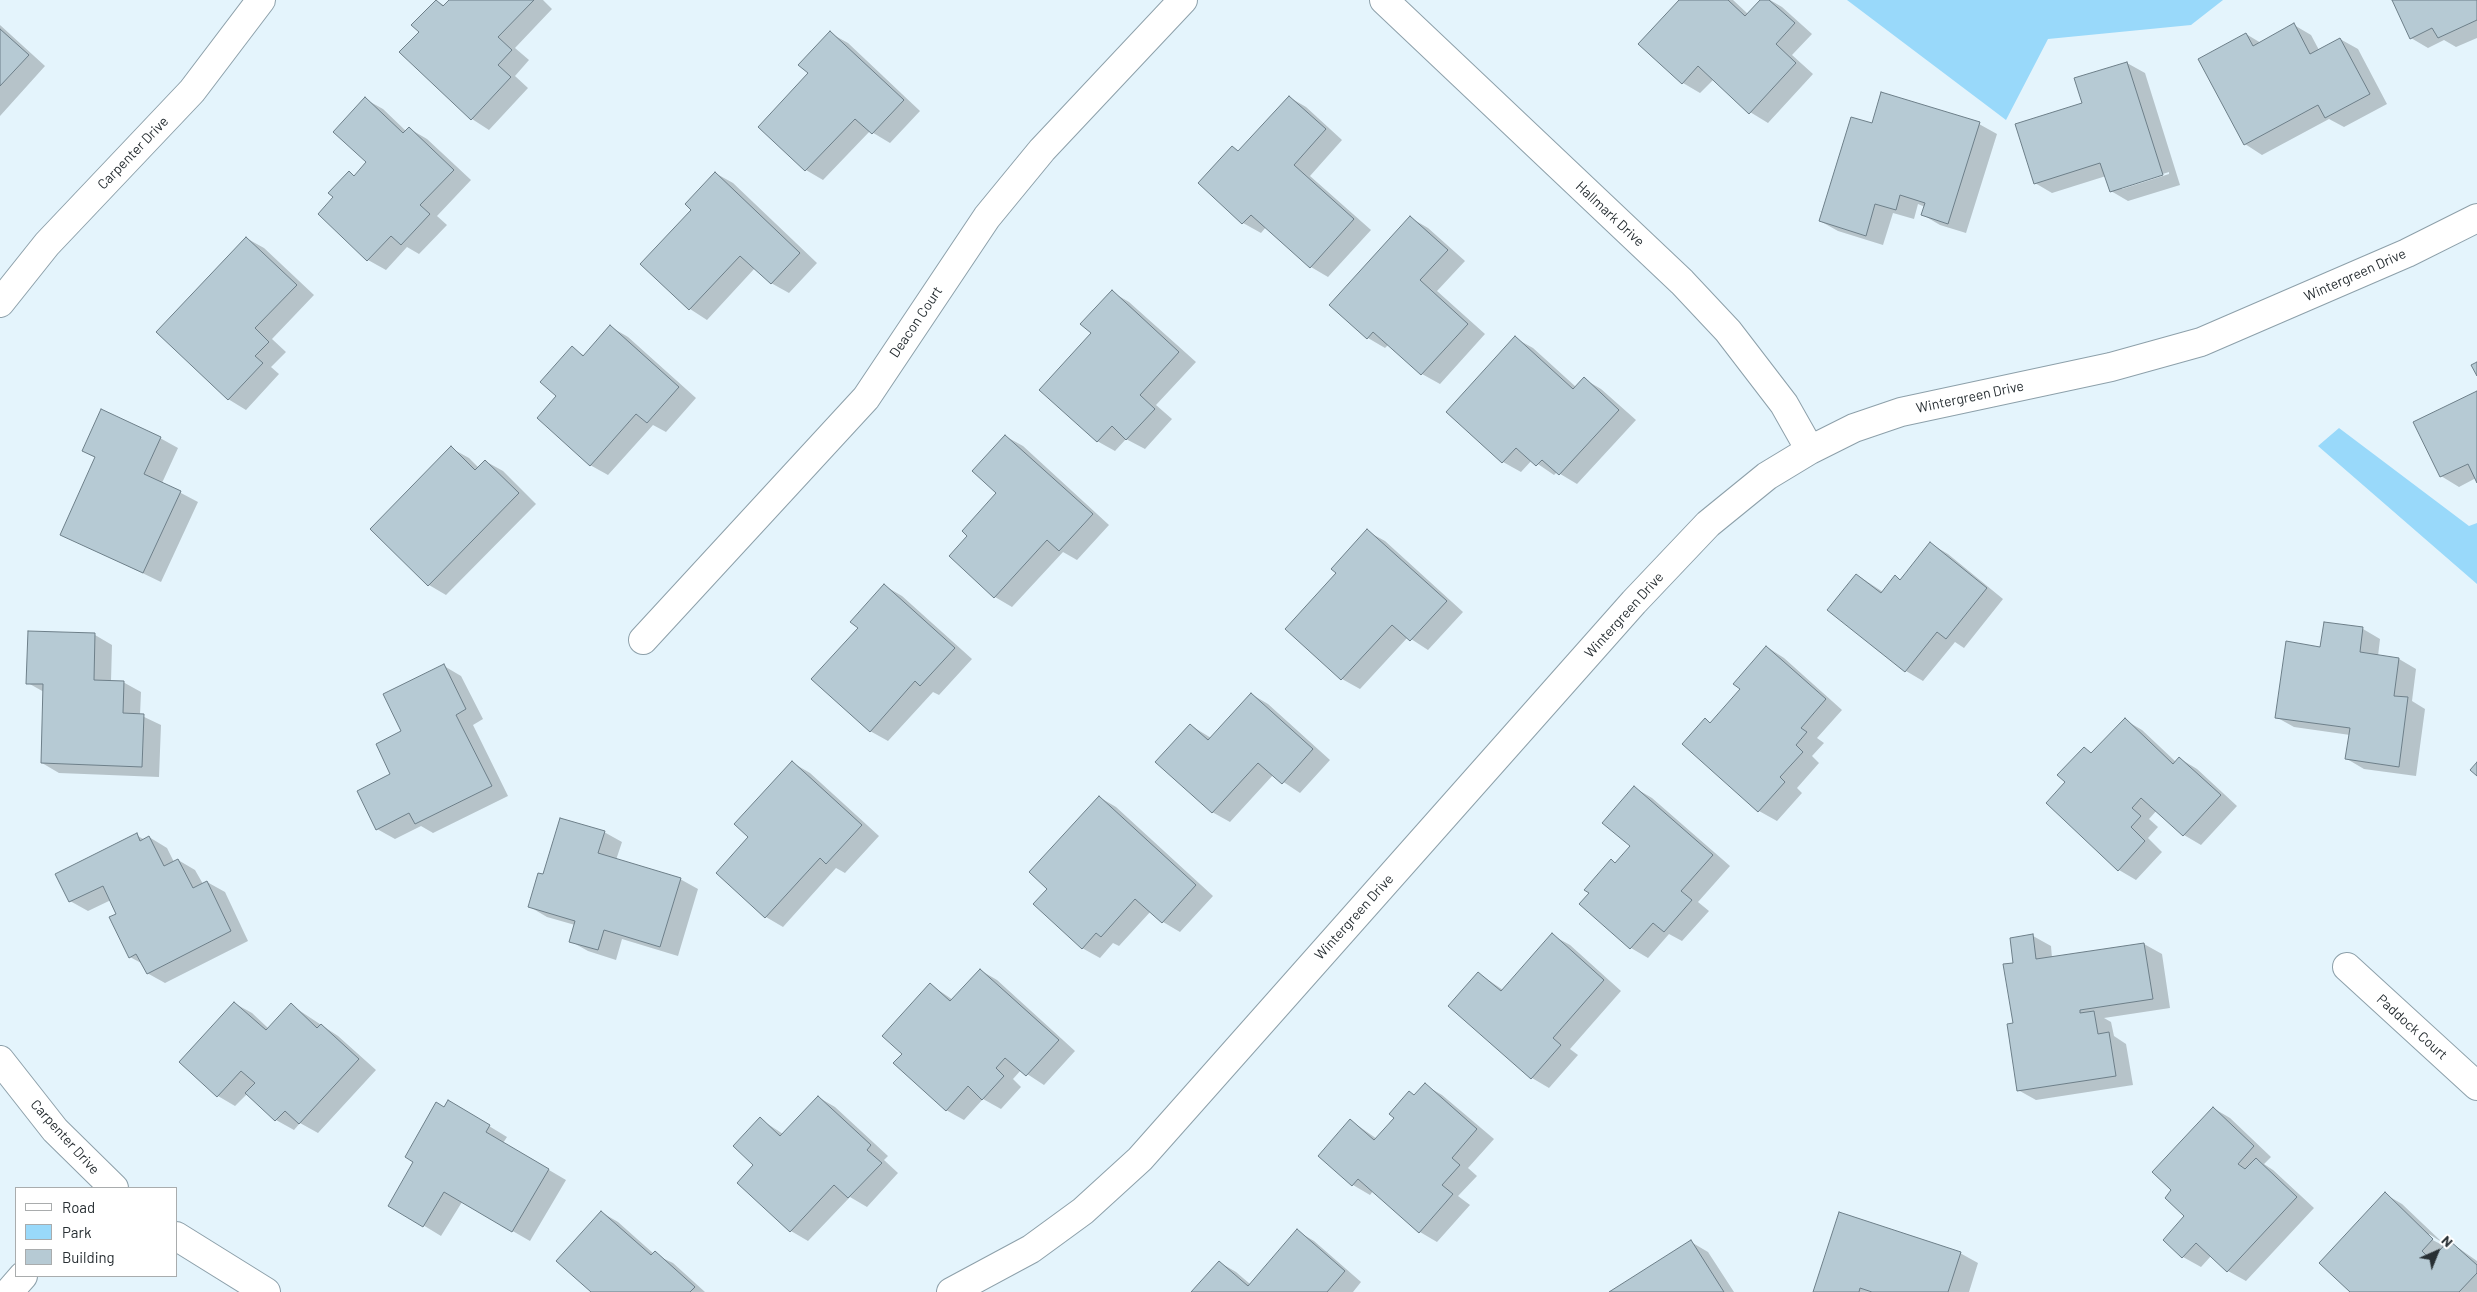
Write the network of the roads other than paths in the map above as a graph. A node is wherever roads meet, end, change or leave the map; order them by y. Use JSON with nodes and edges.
{"nodes":[{"id":1,"x":261,"y":0,"type":"edge"},
{"id":2,"x":1183,"y":0,"type":"edge"},
{"id":3,"x":1384,"y":0,"type":"edge"},
{"id":4,"x":2477,"y":218,"type":"edge"},
{"id":5,"x":0,"y":303,"type":"edge"},
{"id":6,"x":1810,"y":450,"type":"junction"},
{"id":7,"x":643,"y":640,"type":"dead end"},
{"id":8,"x":2346,"y":967,"type":"dead end"},
{"id":9,"x":0,"y":1060,"type":"edge"},
{"id":10,"x":2477,"y":1086,"type":"edge"},
{"id":11,"x":108,"y":1186,"type":"edge"},
{"id":12,"x":178,"y":1237,"type":"edge"},
{"id":13,"x":23,"y":1277,"type":"edge"},
{"id":14,"x":9,"y":1292,"type":"edge"},
{"id":15,"x":266,"y":1292,"type":"edge"},
{"id":16,"x":951,"y":1292,"type":"edge"}],
"edges":[{"from":1,"to":5,"type":"street","name":"Carpenter Drive"},
{"from":2,"to":7,"type":"street","name":"Deacon Court"},
{"from":3,"to":6,"type":"street","name":"Hallmark Drive"},
{"from":4,"to":6,"type":"street","name":"Wintergreen Drive"},
{"from":6,"to":16,"type":"street","name":"Wintergreen Drive"},
{"from":8,"to":10,"type":"street","name":"Paddock Court"},
{"from":9,"to":11,"type":"street","name":"Carpenter Drive"},
{"from":12,"to":15,"type":"street"},
{"from":13,"to":14,"type":"street"}]}
